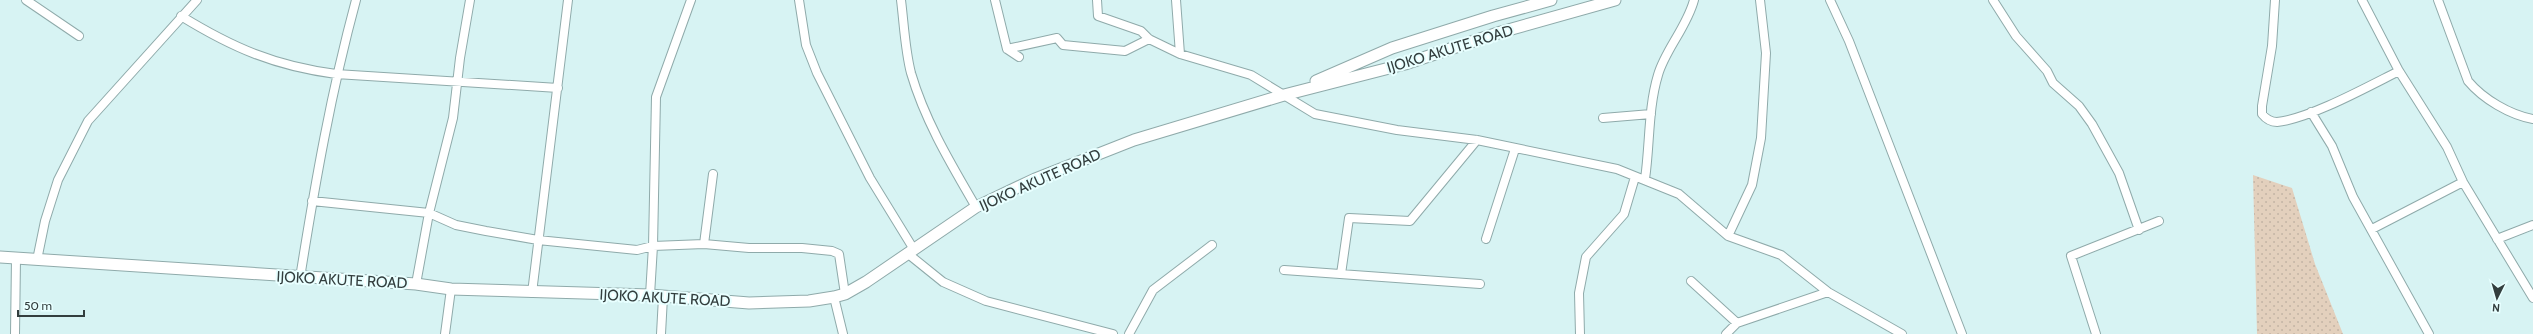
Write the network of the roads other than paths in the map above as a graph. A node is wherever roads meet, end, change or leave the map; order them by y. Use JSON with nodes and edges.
{"nodes":[{"id":1,"x":26,"y":0,"type":"edge"},
{"id":2,"x":197,"y":0,"type":"edge"},
{"id":3,"x":356,"y":0,"type":"edge"},
{"id":4,"x":470,"y":0,"type":"edge"},
{"id":5,"x":568,"y":0,"type":"edge"},
{"id":6,"x":691,"y":0,"type":"edge"},
{"id":7,"x":799,"y":0,"type":"edge"},
{"id":8,"x":901,"y":0,"type":"edge"},
{"id":9,"x":995,"y":0,"type":"edge"},
{"id":10,"x":1096,"y":0,"type":"edge"},
{"id":11,"x":1176,"y":0,"type":"edge"},
{"id":12,"x":1551,"y":0,"type":"edge"},
{"id":13,"x":1615,"y":0,"type":"edge"},
{"id":14,"x":1694,"y":0,"type":"edge"},
{"id":15,"x":1760,"y":0,"type":"edge"},
{"id":16,"x":1830,"y":0,"type":"edge"},
{"id":17,"x":1993,"y":0,"type":"edge"},
{"id":18,"x":2275,"y":0,"type":"edge"},
{"id":19,"x":2362,"y":0,"type":"edge"},
{"id":20,"x":2438,"y":0,"type":"edge"},
{"id":21,"x":181,"y":16,"type":"junction"},
{"id":22,"x":79,"y":36,"type":"dead end"},
{"id":23,"x":1149,"y":39,"type":"junction"},
{"id":24,"x":1007,"y":48,"type":"junction"},
{"id":25,"x":1180,"y":54,"type":"junction"},
{"id":26,"x":1019,"y":57,"type":"dead end"},
{"id":27,"x":2399,"y":71,"type":"junction"},
{"id":28,"x":336,"y":74,"type":"junction"},
{"id":29,"x":458,"y":81,"type":"junction"},
{"id":30,"x":558,"y":88,"type":"junction"},
{"id":31,"x":1284,"y":95,"type":"junction"},
{"id":32,"x":2311,"y":112,"type":"junction"},
{"id":33,"x":1651,"y":114,"type":"junction"},
{"id":34,"x":1603,"y":118,"type":"dead end"},
{"id":35,"x":2533,"y":119,"type":"edge"},
{"id":36,"x":1477,"y":140,"type":"junction"},
{"id":37,"x":1515,"y":149,"type":"junction"},
{"id":38,"x":713,"y":174,"type":"dead end"},
{"id":39,"x":1635,"y":177,"type":"junction"},
{"id":40,"x":1645,"y":179,"type":"junction"},
{"id":41,"x":2463,"y":182,"type":"junction"},
{"id":42,"x":312,"y":201,"type":"junction"},
{"id":43,"x":976,"y":207,"type":"junction"},
{"id":44,"x":428,"y":214,"type":"junction"},
{"id":45,"x":2159,"y":221,"type":"dead end"},
{"id":46,"x":2533,"y":225,"type":"edge"},
{"id":47,"x":2372,"y":229,"type":"junction"},
{"id":48,"x":2139,"y":230,"type":"junction"},
{"id":49,"x":1728,"y":236,"type":"junction"},
{"id":50,"x":1486,"y":239,"type":"dead end"},
{"id":51,"x":2497,"y":239,"type":"junction"},
{"id":52,"x":538,"y":240,"type":"junction"},
{"id":53,"x":704,"y":244,"type":"junction"},
{"id":54,"x":1212,"y":245,"type":"dead end"},
{"id":55,"x":653,"y":246,"type":"junction"},
{"id":56,"x":910,"y":250,"type":"junction"},
{"id":57,"x":0,"y":257,"type":"edge"},
{"id":58,"x":16,"y":258,"type":"junction"},
{"id":59,"x":37,"y":260,"type":"junction"},
{"id":60,"x":1284,"y":270,"type":"dead end"},
{"id":61,"x":1341,"y":274,"type":"junction"},
{"id":62,"x":300,"y":278,"type":"junction"},
{"id":63,"x":1691,"y":281,"type":"dead end"},
{"id":64,"x":416,"y":284,"type":"junction"},
{"id":65,"x":1480,"y":284,"type":"dead end"},
{"id":66,"x":451,"y":289,"type":"junction"},
{"id":67,"x":1828,"y":292,"type":"junction"},
{"id":68,"x":532,"y":293,"type":"junction"},
{"id":69,"x":845,"y":294,"type":"junction"},
{"id":70,"x":650,"y":295,"type":"junction"},
{"id":71,"x":663,"y":297,"type":"junction"},
{"id":72,"x":834,"y":297,"type":"junction"},
{"id":73,"x":2533,"y":298,"type":"edge"},
{"id":74,"x":1737,"y":323,"type":"junction"},
{"id":75,"x":15,"y":334,"type":"edge"},
{"id":76,"x":445,"y":334,"type":"edge"},
{"id":77,"x":661,"y":334,"type":"edge"},
{"id":78,"x":843,"y":334,"type":"edge"},
{"id":79,"x":1113,"y":334,"type":"edge"},
{"id":80,"x":1129,"y":334,"type":"edge"},
{"id":81,"x":1580,"y":334,"type":"edge"},
{"id":82,"x":1726,"y":334,"type":"edge"},
{"id":83,"x":1902,"y":334,"type":"edge"},
{"id":84,"x":1962,"y":334,"type":"edge"},
{"id":85,"x":2096,"y":334,"type":"edge"},
{"id":86,"x":2429,"y":334,"type":"edge"}],
"edges":[{"from":1,"to":22,"type":"street"},
{"from":2,"to":21,"type":"street"},
{"from":3,"to":28,"type":"street"},
{"from":4,"to":29,"type":"street"},
{"from":5,"to":30,"type":"street"},
{"from":6,"to":55,"type":"street"},
{"from":7,"to":56,"type":"street"},
{"from":8,"to":43,"type":"street"},
{"from":9,"to":24,"type":"street"},
{"from":10,"to":23,"type":"street"},
{"from":11,"to":25,"type":"street"},
{"from":12,"to":31,"type":"main road","name":"IJOKO AKUTE ROAD"},
{"from":13,"to":31,"type":"main road","name":"IJOKO AKUTE ROAD"},
{"from":14,"to":33,"type":"street"},
{"from":15,"to":49,"type":"street"},
{"from":16,"to":84,"type":"street"},
{"from":17,"to":48,"type":"street"},
{"from":18,"to":32,"type":"street"},
{"from":19,"to":27,"type":"street"},
{"from":20,"to":35,"type":"street"},
{"from":21,"to":28,"type":"street"},
{"from":21,"to":59,"type":"street"},
{"from":23,"to":24,"type":"street"},
{"from":23,"to":25,"type":"street"},
{"from":24,"to":26,"type":"street"},
{"from":25,"to":31,"type":"street"},
{"from":27,"to":32,"type":"street"},
{"from":27,"to":41,"type":"street"},
{"from":28,"to":29,"type":"street"},
{"from":28,"to":42,"type":"street"},
{"from":29,"to":30,"type":"street"},
{"from":29,"to":44,"type":"street"},
{"from":30,"to":52,"type":"street"},
{"from":31,"to":36,"type":"street"},
{"from":31,"to":43,"type":"main road","name":"IJOKO AKUTE ROAD"},
{"from":32,"to":47,"type":"street"},
{"from":33,"to":34,"type":"street"},
{"from":33,"to":40,"type":"street"},
{"from":36,"to":37,"type":"street"},
{"from":36,"to":61,"type":"street"},
{"from":37,"to":39,"type":"street"},
{"from":37,"to":50,"type":"street"},
{"from":38,"to":53,"type":"street"},
{"from":39,"to":40,"type":"street"},
{"from":39,"to":81,"type":"street"},
{"from":40,"to":49,"type":"street"},
{"from":41,"to":47,"type":"street"},
{"from":41,"to":51,"type":"street"},
{"from":42,"to":44,"type":"street"},
{"from":42,"to":62,"type":"street"},
{"from":43,"to":56,"type":"main road","name":"IJOKO AKUTE ROAD"},
{"from":44,"to":52,"type":"street"},
{"from":44,"to":64,"type":"street"},
{"from":45,"to":48,"type":"street"},
{"from":46,"to":51,"type":"street"},
{"from":47,"to":86,"type":"street"},
{"from":48,"to":85,"type":"street"},
{"from":49,"to":67,"type":"street"},
{"from":51,"to":73,"type":"street"},
{"from":52,"to":55,"type":"street"},
{"from":52,"to":68,"type":"street"},
{"from":53,"to":55,"type":"street"},
{"from":53,"to":69,"type":"street"},
{"from":54,"to":80,"type":"street"},
{"from":55,"to":70,"type":"street"},
{"from":56,"to":69,"type":"main road","name":"IJOKO AKUTE ROAD"},
{"from":56,"to":79,"type":"street"},
{"from":57,"to":58,"type":"main road","name":"IJOKO AKUTE ROAD"},
{"from":58,"to":59,"type":"main road","name":"IJOKO AKUTE ROAD"},
{"from":58,"to":75,"type":"street"},
{"from":59,"to":62,"type":"main road","name":"IJOKO AKUTE ROAD"},
{"from":60,"to":61,"type":"street"},
{"from":61,"to":65,"type":"street"},
{"from":62,"to":64,"type":"main road","name":"IJOKO AKUTE ROAD"},
{"from":63,"to":74,"type":"street"},
{"from":64,"to":66,"type":"main road","name":"IJOKO AKUTE ROAD"},
{"from":66,"to":68,"type":"main road","name":"IJOKO AKUTE ROAD"},
{"from":66,"to":76,"type":"street"},
{"from":67,"to":74,"type":"street"},
{"from":67,"to":83,"type":"street"},
{"from":68,"to":70,"type":"main road","name":"IJOKO AKUTE ROAD"},
{"from":69,"to":72,"type":"main road","name":"IJOKO AKUTE ROAD"},
{"from":70,"to":71,"type":"main road","name":"IJOKO AKUTE ROAD"},
{"from":71,"to":72,"type":"main road","name":"IJOKO AKUTE ROAD"},
{"from":71,"to":77,"type":"street"},
{"from":72,"to":78,"type":"street"},
{"from":74,"to":82,"type":"street"}]}
